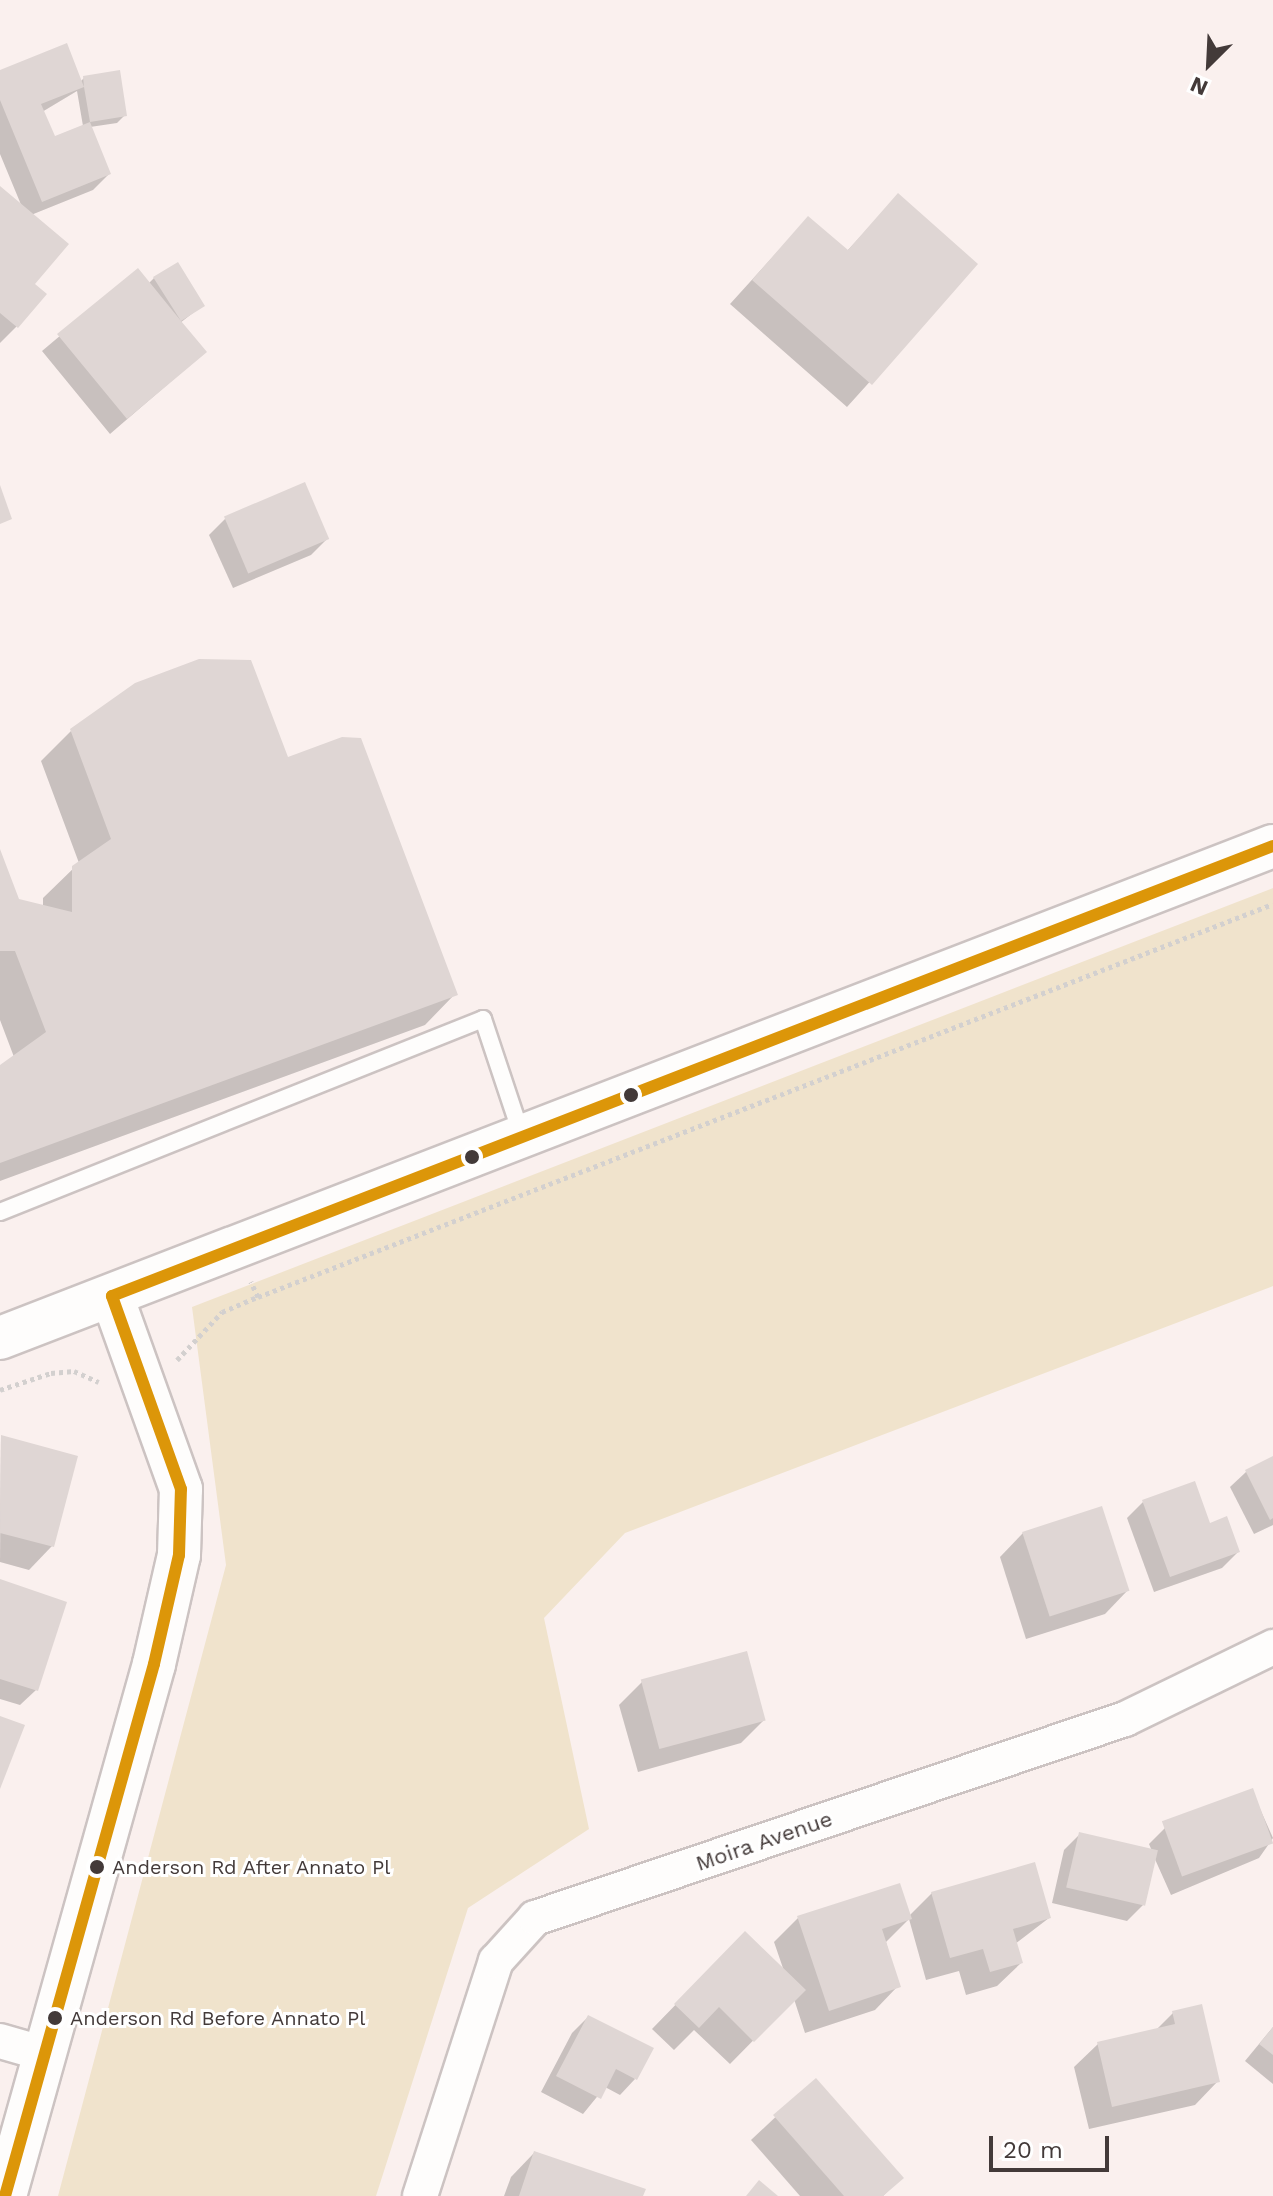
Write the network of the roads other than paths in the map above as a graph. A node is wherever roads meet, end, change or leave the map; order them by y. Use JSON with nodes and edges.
{"nodes":[{"id":1,"x":1273,"y":846,"type":"edge"},
{"id":2,"x":523,"y":1137,"type":"junction"},
{"id":3,"x":0,"y":1212,"type":"edge"},
{"id":4,"x":112,"y":1296,"type":"junction"},
{"id":5,"x":0,"y":1338,"type":"edge"},
{"id":6,"x":1273,"y":1647,"type":"edge"},
{"id":7,"x":0,"y":2041,"type":"edge"},
{"id":8,"x":45,"y":2054,"type":"junction"},
{"id":9,"x":5,"y":2196,"type":"edge"},
{"id":10,"x":420,"y":2196,"type":"edge"}],
"edges":[{"from":1,"to":2,"type":"street"},
{"from":2,"to":3,"type":"lane"},
{"from":2,"to":4,"type":"street"},
{"from":4,"to":5,"type":"street"},
{"from":4,"to":8,"type":"street"},
{"from":6,"to":10,"type":"street","name":"Moira Avenue"},
{"from":7,"to":8,"type":"street"},
{"from":8,"to":9,"type":"street"}]}
